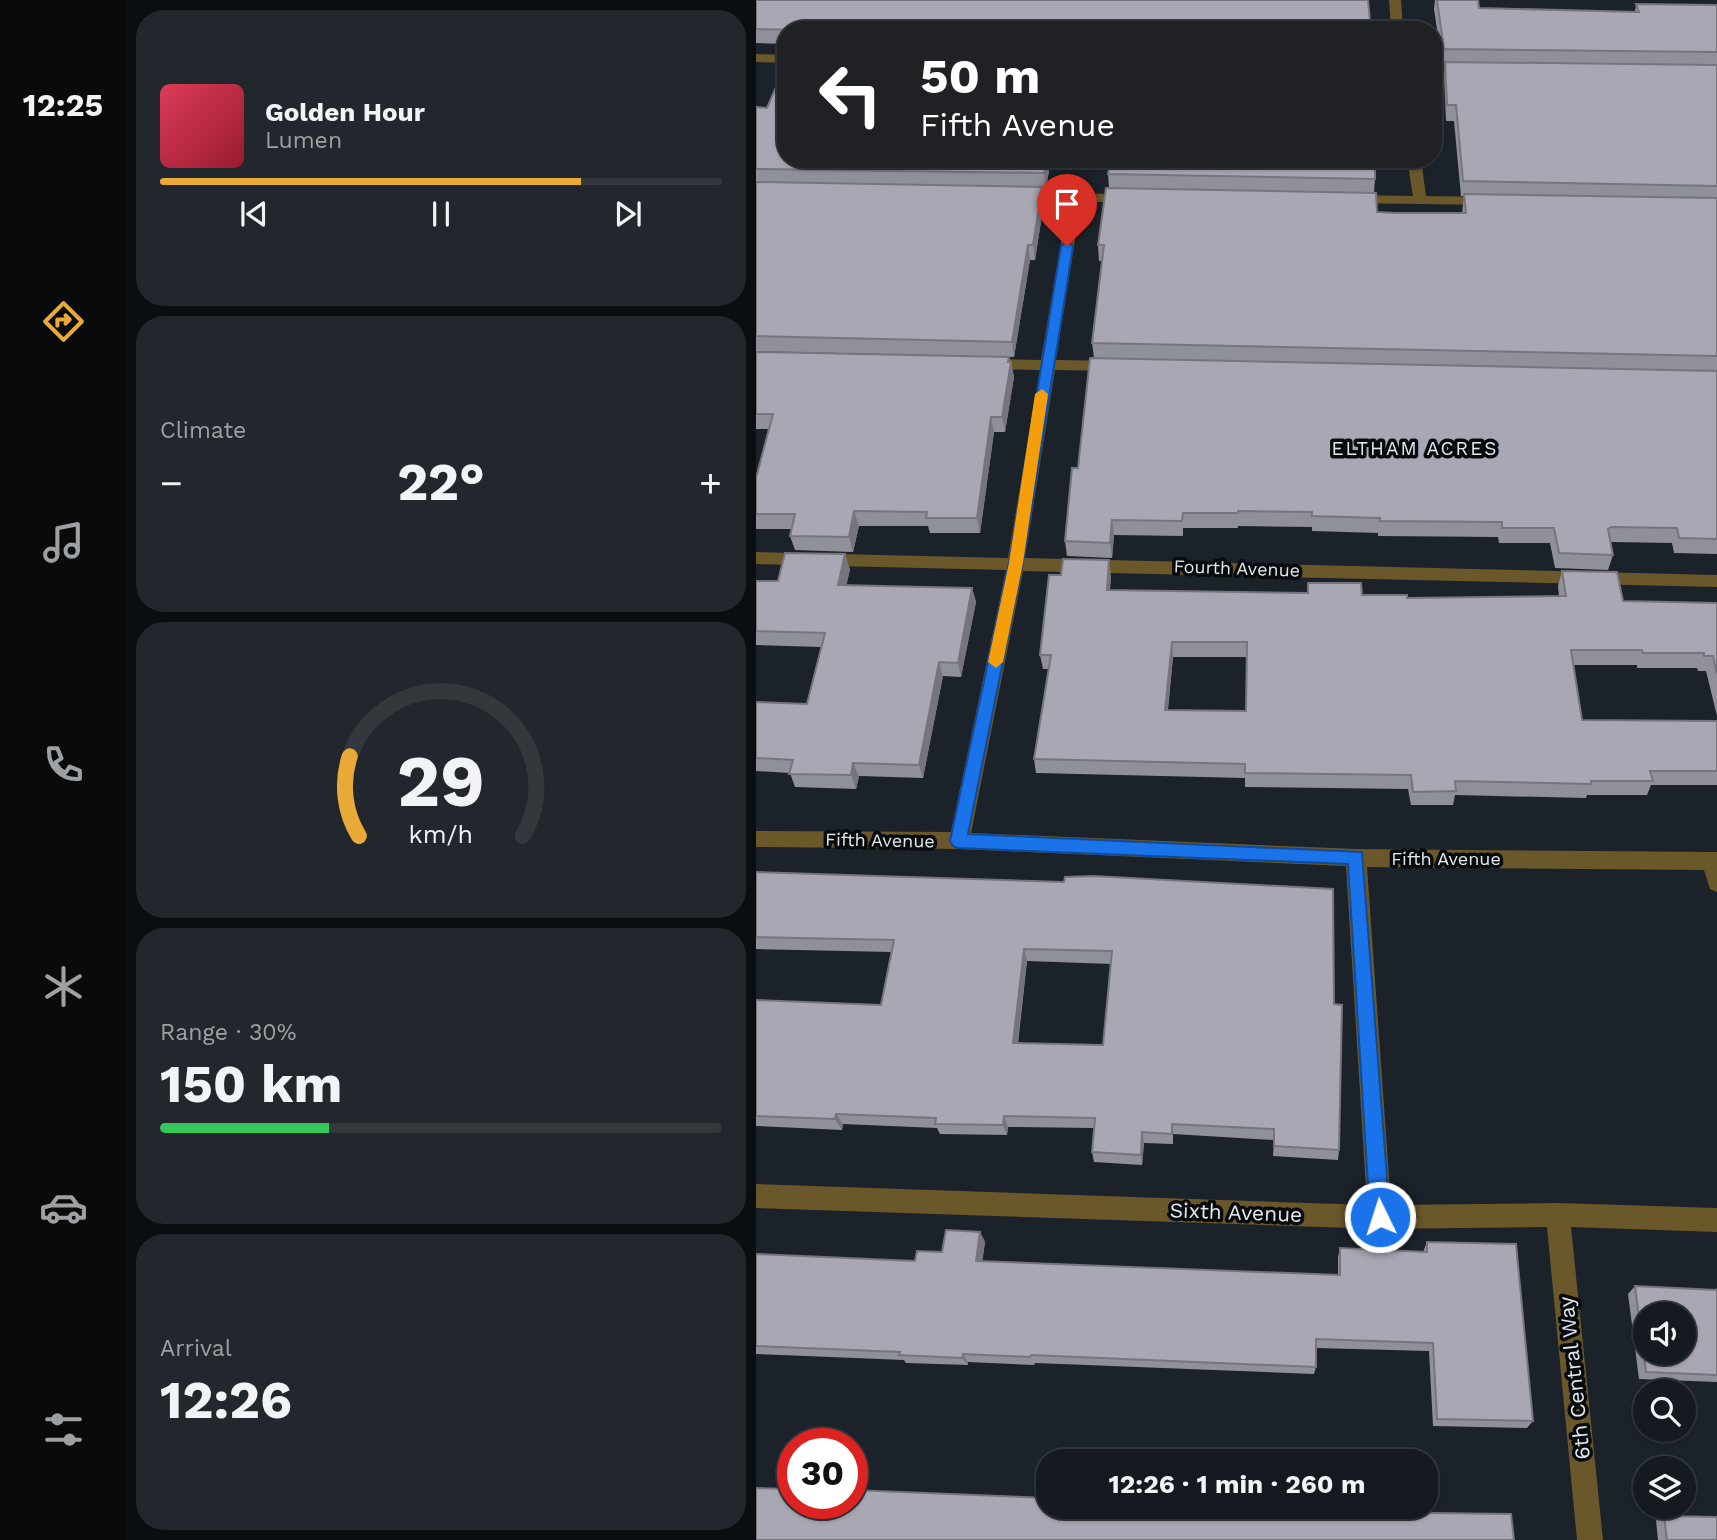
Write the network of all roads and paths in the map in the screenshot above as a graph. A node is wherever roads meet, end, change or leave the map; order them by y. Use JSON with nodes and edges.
{"nodes":[{"id":1,"x":1395,"y":0,"type":"edge"},
{"id":2,"x":1396,"y":21,"type":"edge"},
{"id":3,"x":756,"y":58,"type":"edge"},
{"id":4,"x":777,"y":59,"type":"edge"},
{"id":5,"x":1442,"y":71,"type":"edge"},
{"id":6,"x":1487,"y":72,"type":"edge"},
{"id":7,"x":1415,"y":168,"type":"edge"},
{"id":8,"x":1006,"y":197,"type":"edge"},
{"id":9,"x":1075,"y":198,"type":"junction"},
{"id":10,"x":1144,"y":198,"type":"edge"},
{"id":11,"x":1338,"y":199,"type":"edge"},
{"id":12,"x":1420,"y":200,"type":"junction"},
{"id":13,"x":1501,"y":202,"type":"edge"},
{"id":14,"x":977,"y":363,"type":"edge"},
{"id":15,"x":1046,"y":365,"type":"junction"},
{"id":16,"x":1130,"y":367,"type":"edge"},
{"id":17,"x":756,"y":558,"type":"edge"},
{"id":18,"x":1016,"y":563,"type":"junction"},
{"id":19,"x":1717,"y":581,"type":"edge"},
{"id":20,"x":756,"y":839,"type":"edge"},
{"id":21,"x":958,"y":841,"type":"junction"},
{"id":22,"x":1356,"y":858,"type":"junction"},
{"id":23,"x":1715,"y":861,"type":"edge"},
{"id":24,"x":1717,"y":883,"type":"edge"},
{"id":25,"x":756,"y":1196,"type":"edge"},
{"id":26,"x":1558,"y":1215,"type":"junction"},
{"id":27,"x":1380,"y":1217,"type":"junction"},
{"id":28,"x":1717,"y":1220,"type":"edge"},
{"id":29,"x":1590,"y":1540,"type":"edge"}],
"edges":[{"from":1,"to":2,"type":"street"},
{"from":3,"to":4,"type":"street"},
{"from":5,"to":6,"type":"street"},
{"from":7,"to":12,"type":"street"},
{"from":8,"to":9,"type":"street"},
{"from":9,"to":10,"type":"street"},
{"from":9,"to":15,"type":"street"},
{"from":11,"to":12,"type":"street"},
{"from":12,"to":13,"type":"street"},
{"from":14,"to":15,"type":"street"},
{"from":15,"to":16,"type":"street"},
{"from":15,"to":18,"type":"street"},
{"from":17,"to":18,"type":"street","name":"Fourth Avenue"},
{"from":18,"to":19,"type":"street","name":"Fourth Avenue"},
{"from":18,"to":21,"type":"street"},
{"from":20,"to":21,"type":"street","name":"Fifth Avenue"},
{"from":21,"to":22,"type":"street","name":"Fifth Avenue"},
{"from":22,"to":23,"type":"street","name":"Fifth Avenue"},
{"from":22,"to":27,"type":"street"},
{"from":23,"to":24,"type":"street"},
{"from":25,"to":27,"type":"street","name":"Sixth Avenue"},
{"from":26,"to":27,"type":"street","name":"Sixth Avenue"},
{"from":26,"to":28,"type":"street","name":"Sixth Avenue"},
{"from":26,"to":29,"type":"street","name":"6th Central Way"}]}
